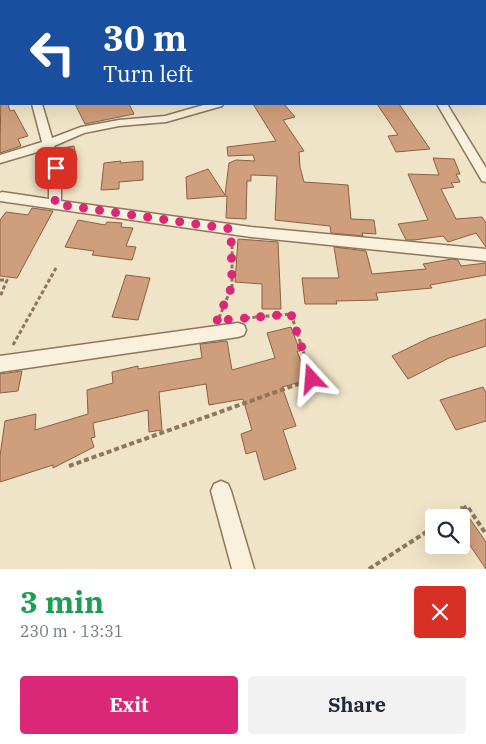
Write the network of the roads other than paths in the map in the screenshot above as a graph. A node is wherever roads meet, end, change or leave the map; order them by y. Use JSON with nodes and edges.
{"nodes":[{"id":1,"x":37,"y":105,"type":"edge"},
{"id":2,"x":215,"y":105,"type":"edge"},
{"id":3,"x":443,"y":105,"type":"edge"},
{"id":4,"x":49,"y":144,"type":"junction"},
{"id":5,"x":0,"y":159,"type":"edge"},
{"id":6,"x":486,"y":178,"type":"edge"},
{"id":7,"x":1,"y":197,"type":"edge"},
{"id":8,"x":55,"y":204,"type":"junction"},
{"id":9,"x":486,"y":255,"type":"edge"},
{"id":10,"x":241,"y":324,"type":"road end"},
{"id":11,"x":0,"y":364,"type":"edge"},
{"id":12,"x":221,"y":491,"type":"dead end"},
{"id":13,"x":243,"y":569,"type":"edge"}],
"edges":[{"from":1,"to":4,"type":"street"},
{"from":2,"to":4,"type":"street"},
{"from":3,"to":6,"type":"street"},
{"from":4,"to":5,"type":"street"},
{"from":4,"to":8,"type":"street"},
{"from":7,"to":8,"type":"street"},
{"from":8,"to":9,"type":"street"},
{"from":10,"to":11,"type":"street"},
{"from":12,"to":13,"type":"street"}]}
